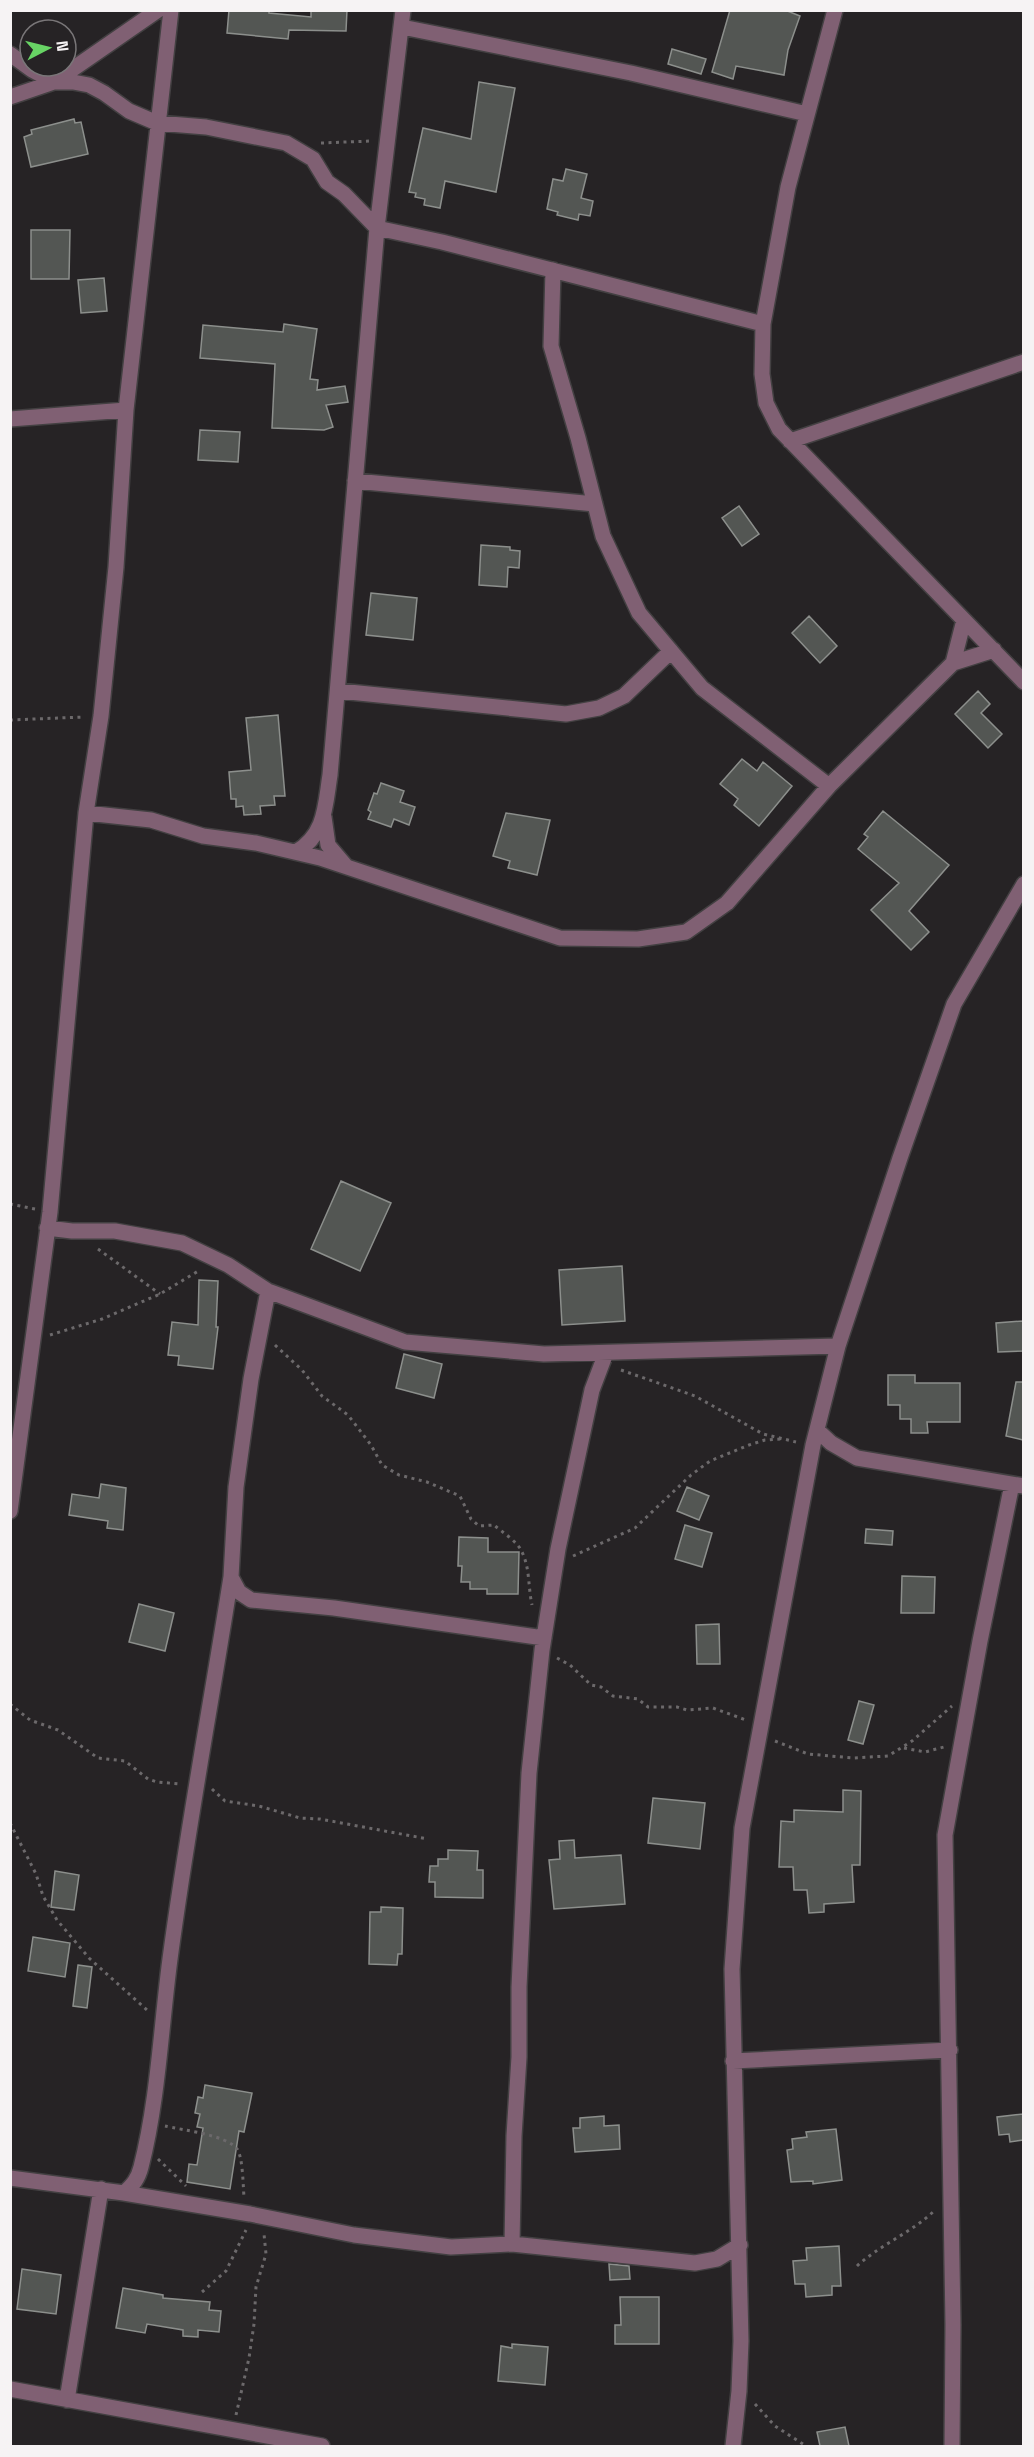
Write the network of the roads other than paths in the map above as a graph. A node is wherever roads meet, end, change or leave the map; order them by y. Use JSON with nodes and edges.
{"nodes":[{"id":1,"x":158,"y":10,"type":"edge"},
{"id":2,"x":171,"y":10,"type":"edge"},
{"id":3,"x":403,"y":10,"type":"edge"},
{"id":4,"x":835,"y":10,"type":"edge"},
{"id":5,"x":402,"y":27,"type":"junction"},
{"id":6,"x":10,"y":54,"type":"edge"},
{"id":7,"x":54,"y":82,"type":"junction"},
{"id":8,"x":10,"y":98,"type":"edge"},
{"id":9,"x":807,"y":114,"type":"junction"},
{"id":10,"x":157,"y":123,"type":"junction"},
{"id":11,"x":377,"y":228,"type":"junction"},
{"id":12,"x":402,"y":234,"type":"junction"},
{"id":13,"x":375,"y":253,"type":"junction"},
{"id":14,"x":553,"y":270,"type":"junction"},
{"id":15,"x":763,"y":324,"type":"junction"},
{"id":16,"x":1023,"y":362,"type":"edge"},
{"id":17,"x":126,"y":410,"type":"junction"},
{"id":18,"x":10,"y":419,"type":"edge"},
{"id":19,"x":790,"y":441,"type":"junction"},
{"id":20,"x":356,"y":481,"type":"junction"},
{"id":21,"x":595,"y":504,"type":"junction"},
{"id":22,"x":964,"y":620,"type":"junction"},
{"id":23,"x":994,"y":650,"type":"junction"},
{"id":24,"x":671,"y":651,"type":"junction"},
{"id":25,"x":953,"y":663,"type":"junction"},
{"id":26,"x":1023,"y":682,"type":"edge"},
{"id":27,"x":339,"y":691,"type":"junction"},
{"id":28,"x":829,"y":786,"type":"junction"},
{"id":29,"x":86,"y":813,"type":"junction"},
{"id":30,"x":324,"y":814,"type":"junction"},
{"id":31,"x":296,"y":852,"type":"junction"},
{"id":32,"x":347,"y":867,"type":"junction"},
{"id":33,"x":1023,"y":884,"type":"edge"},
{"id":34,"x":47,"y":1228,"type":"junction"},
{"id":35,"x":268,"y":1291,"type":"junction"},
{"id":36,"x":838,"y":1346,"type":"junction"},
{"id":37,"x":604,"y":1359,"type":"junction"},
{"id":38,"x":17,"y":1410,"type":"edge"},
{"id":39,"x":815,"y":1438,"type":"junction"},
{"id":40,"x":1017,"y":1485,"type":"edge"},
{"id":41,"x":10,"y":1511,"type":"edge"},
{"id":42,"x":231,"y":1576,"type":"junction"},
{"id":43,"x":543,"y":1644,"type":"junction"},
{"id":44,"x":950,"y":2050,"type":"junction"},
{"id":45,"x":733,"y":2061,"type":"junction"},
{"id":46,"x":10,"y":2178,"type":"edge"},
{"id":47,"x":101,"y":2189,"type":"junction"},
{"id":48,"x":124,"y":2193,"type":"junction"},
{"id":49,"x":512,"y":2244,"type":"junction"},
{"id":50,"x":740,"y":2245,"type":"junction"},
{"id":51,"x":10,"y":2390,"type":"edge"},
{"id":52,"x":68,"y":2400,"type":"junction"},
{"id":53,"x":322,"y":2446,"type":"edge"},
{"id":54,"x":733,"y":2446,"type":"edge"},
{"id":55,"x":952,"y":2446,"type":"edge"}],
"edges":[{"from":1,"to":7,"type":"street"},
{"from":2,"to":10,"type":"street"},
{"from":3,"to":5,"type":"street"},
{"from":4,"to":9,"type":"street"},
{"from":5,"to":9,"type":"street"},
{"from":5,"to":11,"type":"street"},
{"from":6,"to":7,"type":"street"},
{"from":7,"to":8,"type":"street"},
{"from":7,"to":10,"type":"street"},
{"from":9,"to":15,"type":"street"},
{"from":10,"to":11,"type":"street"},
{"from":10,"to":17,"type":"street"},
{"from":11,"to":12,"type":"street"},
{"from":11,"to":13,"type":"street"},
{"from":12,"to":13,"type":"street"},
{"from":12,"to":14,"type":"street"},
{"from":13,"to":20,"type":"street"},
{"from":14,"to":15,"type":"street"},
{"from":14,"to":21,"type":"street"},
{"from":15,"to":19,"type":"street"},
{"from":16,"to":19,"type":"street"},
{"from":17,"to":18,"type":"street"},
{"from":17,"to":29,"type":"street"},
{"from":19,"to":22,"type":"street"},
{"from":20,"to":21,"type":"street"},
{"from":20,"to":27,"type":"street"},
{"from":21,"to":24,"type":"street"},
{"from":22,"to":23,"type":"street"},
{"from":22,"to":25,"type":"street"},
{"from":23,"to":25,"type":"street"},
{"from":23,"to":26,"type":"street"},
{"from":24,"to":27,"type":"street"},
{"from":24,"to":28,"type":"street"},
{"from":25,"to":28,"type":"street"},
{"from":27,"to":30,"type":"street"},
{"from":28,"to":32,"type":"street"},
{"from":29,"to":31,"type":"street"},
{"from":29,"to":34,"type":"street"},
{"from":30,"to":31,"type":"street"},
{"from":30,"to":32,"type":"street"},
{"from":31,"to":32,"type":"street"},
{"from":33,"to":36,"type":"street"},
{"from":34,"to":35,"type":"street"},
{"from":34,"to":38,"type":"street"},
{"from":35,"to":37,"type":"street"},
{"from":35,"to":42,"type":"street"},
{"from":36,"to":37,"type":"street"},
{"from":36,"to":39,"type":"street"},
{"from":37,"to":43,"type":"street"},
{"from":38,"to":41,"type":"street"},
{"from":39,"to":40,"type":"street"},
{"from":39,"to":45,"type":"street"},
{"from":40,"to":44,"type":"street"},
{"from":42,"to":43,"type":"street"},
{"from":42,"to":48,"type":"street"},
{"from":43,"to":49,"type":"street"},
{"from":44,"to":45,"type":"street"},
{"from":44,"to":55,"type":"street"},
{"from":45,"to":50,"type":"street"},
{"from":46,"to":47,"type":"street"},
{"from":47,"to":48,"type":"street"},
{"from":47,"to":52,"type":"street"},
{"from":48,"to":49,"type":"street"},
{"from":49,"to":50,"type":"street"},
{"from":50,"to":54,"type":"street"},
{"from":51,"to":52,"type":"street"},
{"from":52,"to":53,"type":"street"}]}
